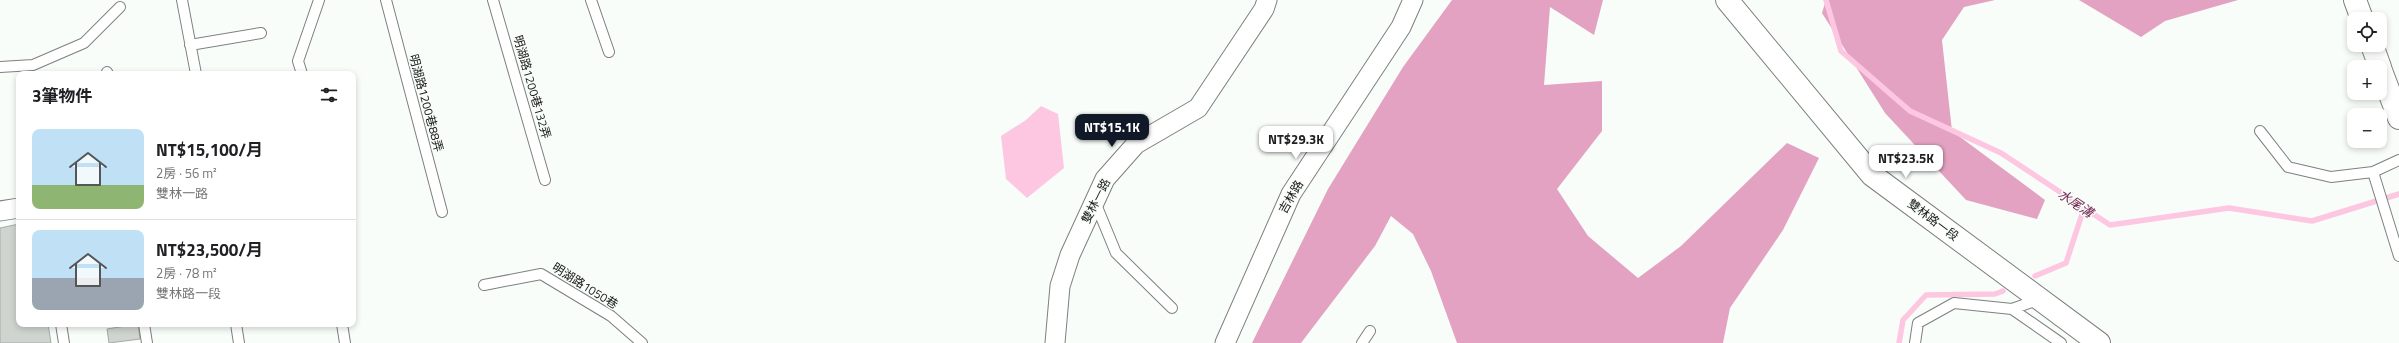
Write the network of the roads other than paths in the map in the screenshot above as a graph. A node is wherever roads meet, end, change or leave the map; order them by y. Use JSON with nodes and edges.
{"nodes":[{"id":1,"x":182,"y":0,"type":"edge"},
{"id":2,"x":319,"y":0,"type":"edge"},
{"id":3,"x":386,"y":0,"type":"edge"},
{"id":4,"x":493,"y":0,"type":"edge"},
{"id":5,"x":591,"y":0,"type":"edge"},
{"id":6,"x":1267,"y":0,"type":"edge"},
{"id":7,"x":1413,"y":0,"type":"edge"},
{"id":8,"x":1727,"y":0,"type":"edge"},
{"id":9,"x":2355,"y":0,"type":"edge"},
{"id":10,"x":120,"y":7,"type":"dead end"},
{"id":11,"x":2359,"y":12,"type":"edge"},
{"id":12,"x":261,"y":33,"type":"dead end"},
{"id":13,"x":190,"y":45,"type":"junction"},
{"id":14,"x":609,"y":52,"type":"dead end"},
{"id":15,"x":0,"y":67,"type":"edge"},
{"id":16,"x":195,"y":71,"type":"edge"},
{"id":17,"x":301,"y":71,"type":"edge"},
{"id":18,"x":2387,"y":86,"type":"edge"},
{"id":19,"x":2399,"y":118,"type":"edge"},
{"id":20,"x":2260,"y":131,"type":"dead end"},
{"id":21,"x":2399,"y":160,"type":"edge"},
{"id":22,"x":2373,"y":172,"type":"junction"},
{"id":23,"x":545,"y":180,"type":"dead end"},
{"id":24,"x":1095,"y":200,"type":"junction"},
{"id":25,"x":16,"y":208,"type":"edge"},
{"id":26,"x":0,"y":211,"type":"edge"},
{"id":27,"x":442,"y":212,"type":"dead end"},
{"id":28,"x":2399,"y":256,"type":"edge"},
{"id":29,"x":484,"y":285,"type":"dead end"},
{"id":30,"x":2040,"y":299,"type":"junction"},
{"id":31,"x":1172,"y":308,"type":"dead end"},
{"id":32,"x":2012,"y":309,"type":"junction"},
{"id":33,"x":61,"y":327,"type":"edge"},
{"id":34,"x":144,"y":327,"type":"edge"},
{"id":35,"x":236,"y":327,"type":"edge"},
{"id":36,"x":342,"y":327,"type":"edge"},
{"id":37,"x":1370,"y":331,"type":"dead end"},
{"id":38,"x":64,"y":343,"type":"edge"},
{"id":39,"x":147,"y":343,"type":"edge"},
{"id":40,"x":239,"y":343,"type":"edge"},
{"id":41,"x":345,"y":343,"type":"edge"},
{"id":42,"x":642,"y":343,"type":"edge"},
{"id":43,"x":1055,"y":343,"type":"edge"},
{"id":44,"x":1225,"y":343,"type":"edge"},
{"id":45,"x":1362,"y":343,"type":"edge"},
{"id":46,"x":1915,"y":343,"type":"edge"},
{"id":47,"x":2062,"y":343,"type":"edge"},
{"id":48,"x":2099,"y":343,"type":"edge"}],
"edges":[{"from":1,"to":13,"type":"lane"},
{"from":2,"to":17,"type":"lane"},
{"from":3,"to":27,"type":"lane","name":"明湖路1200巷88弄"},
{"from":4,"to":23,"type":"lane","name":"明湖路1200巷132弄"},
{"from":5,"to":14,"type":"lane"},
{"from":6,"to":24,"type":"street","name":"雙林一路"},
{"from":7,"to":44,"type":"street","name":"吉林路"},
{"from":8,"to":30,"type":"main road","name":"雙林路一段"},
{"from":9,"to":11,"type":"main road"},
{"from":10,"to":15,"type":"lane"},
{"from":12,"to":13,"type":"lane"},
{"from":13,"to":16,"type":"lane"},
{"from":18,"to":19,"type":"main road"},
{"from":20,"to":22,"type":"lane"},
{"from":21,"to":22,"type":"lane"},
{"from":22,"to":28,"type":"lane"},
{"from":24,"to":31,"type":"lane"},
{"from":24,"to":43,"type":"street","name":"雙林一路"},
{"from":25,"to":26,"type":"street"},
{"from":29,"to":42,"type":"lane","name":"明湖路1050巷"},
{"from":30,"to":32,"type":"lane"},
{"from":30,"to":48,"type":"main road","name":"雙林路一段"},
{"from":32,"to":46,"type":"lane"},
{"from":32,"to":47,"type":"lane"},
{"from":33,"to":38,"type":"lane"},
{"from":34,"to":39,"type":"lane"},
{"from":35,"to":40,"type":"lane"},
{"from":36,"to":41,"type":"lane"},
{"from":37,"to":45,"type":"lane"}]}
